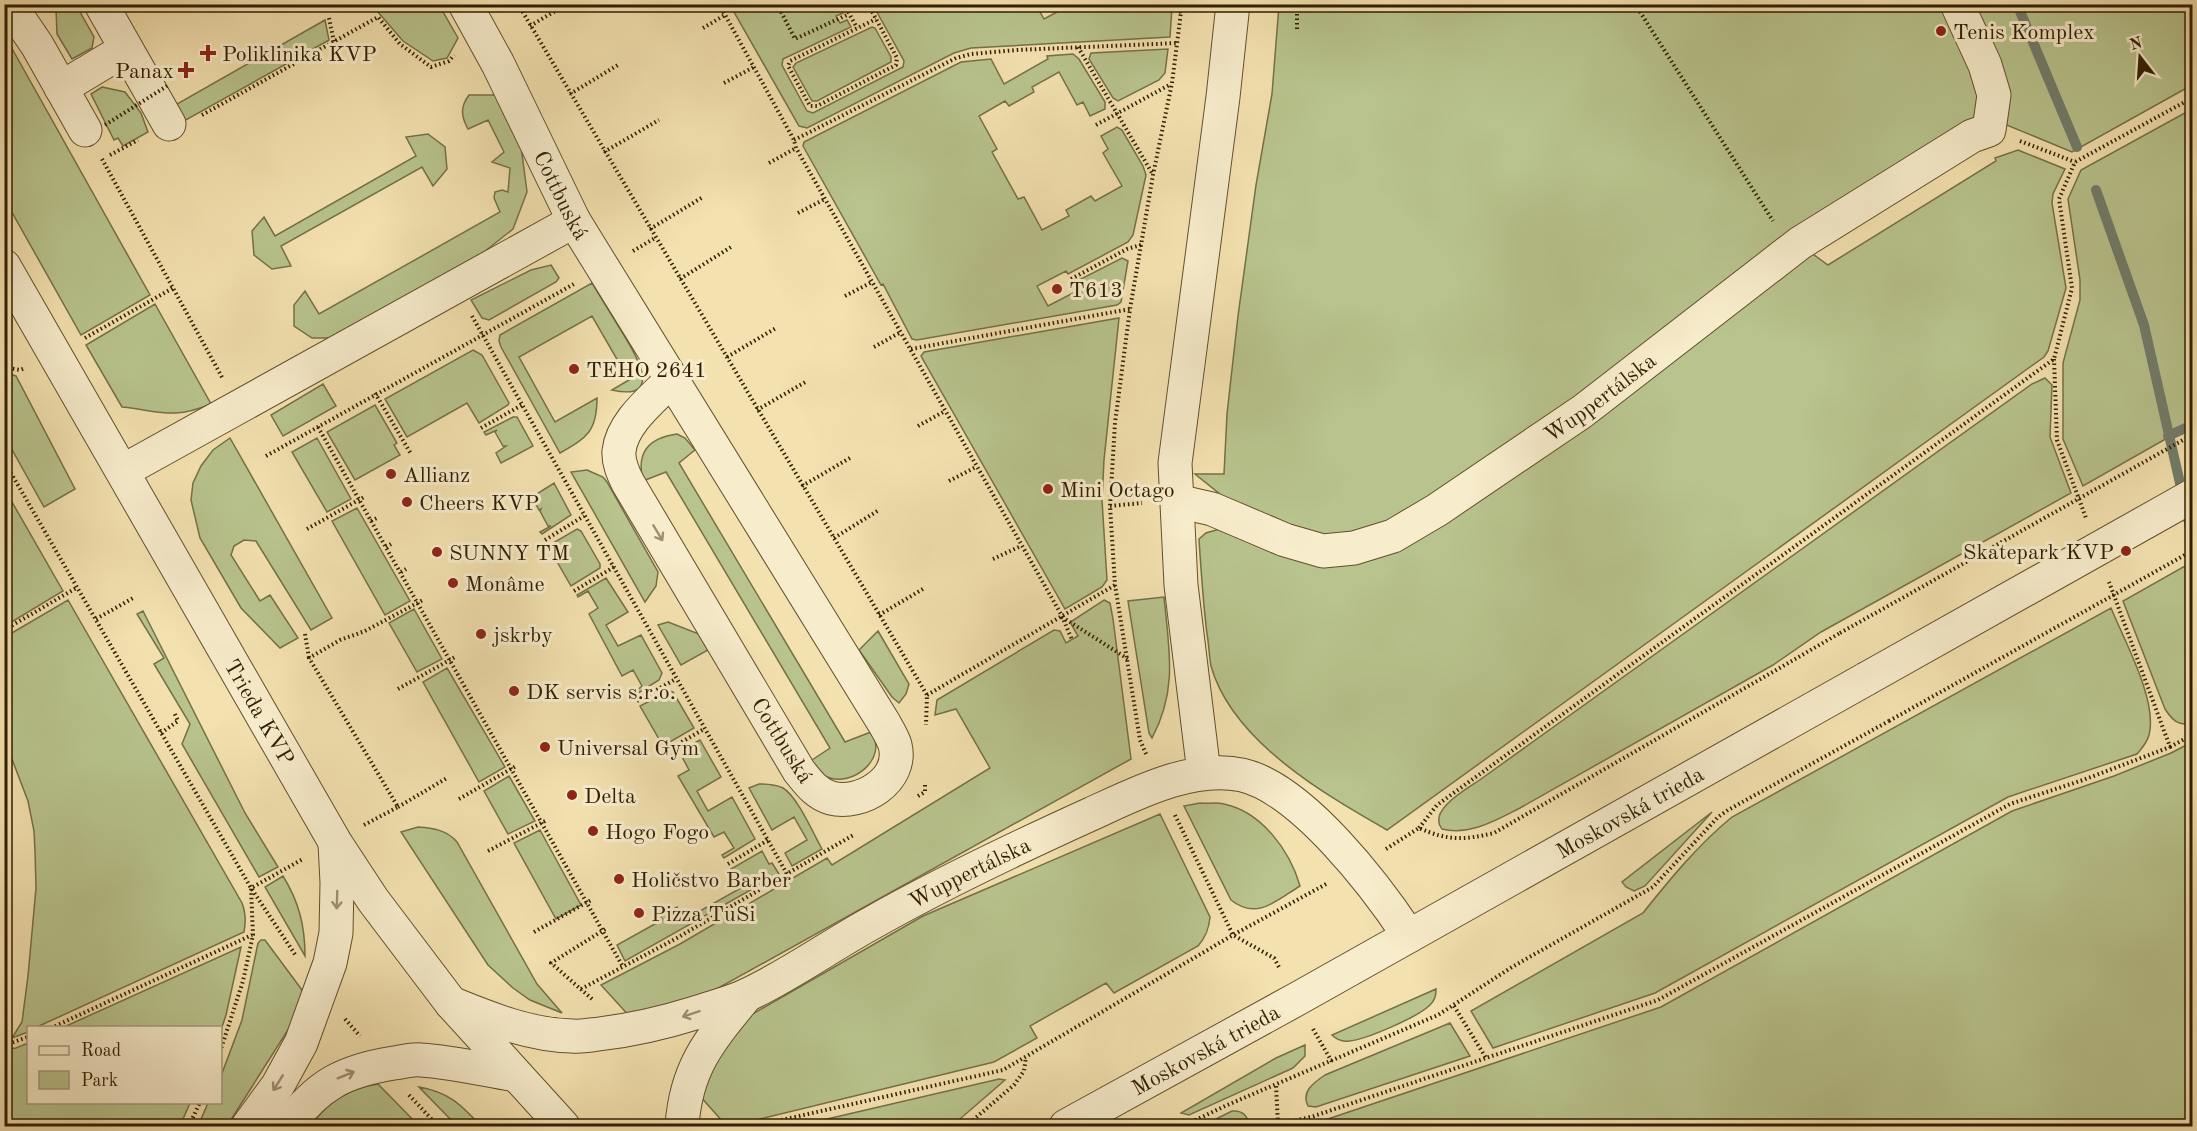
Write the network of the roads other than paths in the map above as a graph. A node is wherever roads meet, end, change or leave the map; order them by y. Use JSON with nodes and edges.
{"nodes":[{"id":1,"x":9,"y":4,"type":"edge"},
{"id":2,"x":101,"y":4,"type":"edge"},
{"id":3,"x":465,"y":4,"type":"edge"},
{"id":4,"x":1233,"y":4,"type":"edge"},
{"id":5,"x":1957,"y":4,"type":"edge"},
{"id":6,"x":126,"y":49,"type":"junction"},
{"id":7,"x":61,"y":88,"type":"junction"},
{"id":8,"x":169,"y":124,"type":"road end"},
{"id":9,"x":95,"y":128,"type":"road end"},
{"id":10,"x":574,"y":221,"type":"junction"},
{"id":11,"x":4,"y":266,"type":"edge"},
{"id":12,"x":672,"y":379,"type":"junction"},
{"id":13,"x":123,"y":471,"type":"junction"},
{"id":14,"x":2193,"y":496,"type":"edge"},
{"id":15,"x":1177,"y":501,"type":"junction"},
{"id":16,"x":1204,"y":773,"type":"junction"},
{"id":17,"x":335,"y":842,"type":"junction"},
{"id":18,"x":1409,"y":936,"type":"junction"},
{"id":19,"x":746,"y":996,"type":"junction"},
{"id":20,"x":452,"y":1003,"type":"junction"},
{"id":21,"x":516,"y":1075,"type":"junction"},
{"id":22,"x":248,"y":1126,"type":"edge"},
{"id":23,"x":287,"y":1126,"type":"edge"},
{"id":24,"x":563,"y":1126,"type":"edge"},
{"id":25,"x":682,"y":1126,"type":"edge"},
{"id":26,"x":1066,"y":1126,"type":"edge"}],
"edges":[{"from":1,"to":7,"type":"street"},
{"from":2,"to":6,"type":"street"},
{"from":3,"to":10,"type":"street","name":"Cottbuská"},
{"from":4,"to":15,"type":"street"},
{"from":5,"to":15,"type":"street","name":"Wuppertálska"},
{"from":6,"to":7,"type":"street"},
{"from":6,"to":8,"type":"street"},
{"from":7,"to":9,"type":"street"},
{"from":10,"to":12,"type":"street","name":"Cottbuská"},
{"from":10,"to":13,"type":"street"},
{"from":11,"to":13,"type":"street","name":"Trieda KVP"},
{"from":12,"to":12,"type":"street","name":"Cottbuská","one_way":true},
{"from":13,"to":17,"type":"street","name":"Trieda KVP"},
{"from":14,"to":18,"type":"street","name":"Moskovská trieda","bridge":true},
{"from":15,"to":16,"type":"street"},
{"from":16,"to":18,"type":"street","name":"Wuppertálska"},
{"from":16,"to":19,"type":"street","name":"Wuppertálska"},
{"from":17,"to":20,"type":"street","name":"Trieda KVP"},
{"from":17,"to":22,"type":"street","one_way":true},
{"from":18,"to":26,"type":"street","name":"Moskovská trieda"},
{"from":19,"to":20,"type":"street","one_way":true},
{"from":19,"to":25,"type":"street"},
{"from":20,"to":21,"type":"street","name":"Trieda KVP"},
{"from":23,"to":21,"type":"street","one_way":true},
{"from":21,"to":24,"type":"street","name":"Trieda KVP"}]}
